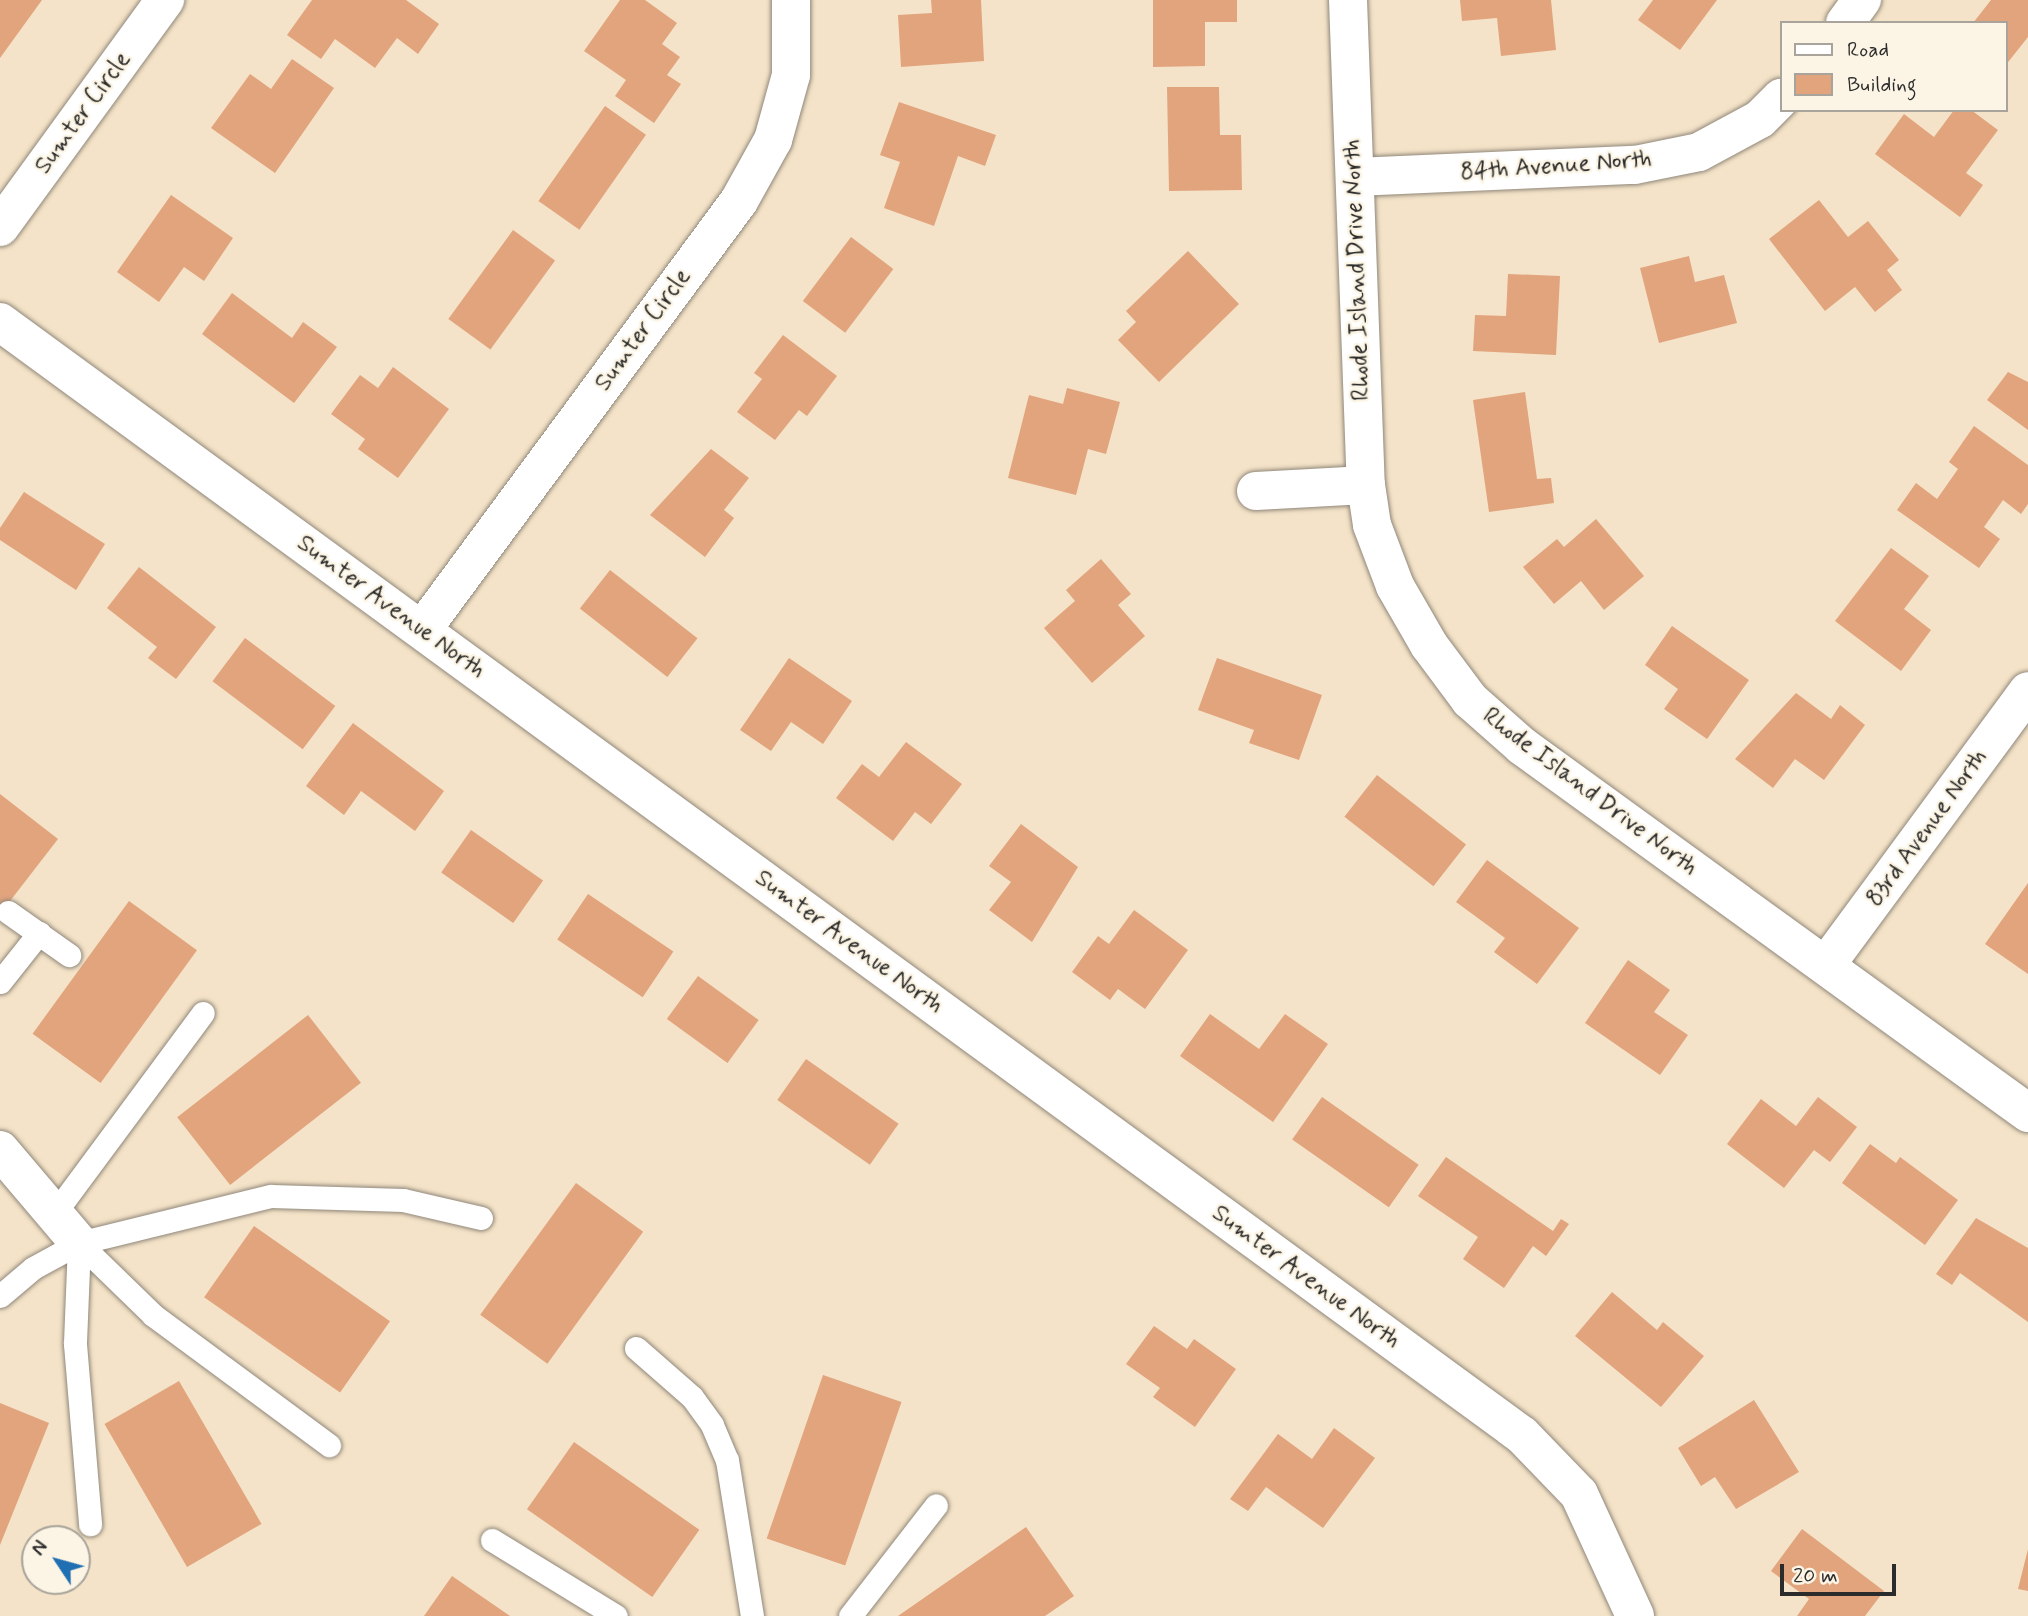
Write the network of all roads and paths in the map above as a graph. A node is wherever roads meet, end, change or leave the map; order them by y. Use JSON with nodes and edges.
{"nodes":[{"id":1,"x":165,"y":0,"type":"edge"},
{"id":2,"x":791,"y":0,"type":"edge"},
{"id":3,"x":1348,"y":0,"type":"edge"},
{"id":4,"x":1862,"y":0,"type":"edge"},
{"id":5,"x":1846,"y":21,"type":"edge"},
{"id":6,"x":1780,"y":99,"type":"edge"},
{"id":7,"x":1355,"y":177,"type":"junction"},
{"id":8,"x":0,"y":227,"type":"edge"},
{"id":9,"x":0,"y":323,"type":"edge"},
{"id":10,"x":1366,"y":485,"type":"junction"},
{"id":11,"x":1256,"y":491,"type":"dead end"},
{"id":12,"x":422,"y":630,"type":"junction"},
{"id":13,"x":2028,"y":691,"type":"edge"},
{"id":14,"x":8,"y":912,"type":"dead end"},
{"id":15,"x":39,"y":933,"type":"junction"},
{"id":16,"x":69,"y":955,"type":"dead end"},
{"id":17,"x":1826,"y":965,"type":"junction"},
{"id":18,"x":0,"y":982,"type":"edge"},
{"id":19,"x":203,"y":1013,"type":"dead end"},
{"id":20,"x":2028,"y":1113,"type":"edge"},
{"id":21,"x":0,"y":1150,"type":"edge"},
{"id":22,"x":54,"y":1214,"type":"junction"},
{"id":23,"x":481,"y":1218,"type":"dead end"},
{"id":24,"x":79,"y":1242,"type":"junction"},
{"id":25,"x":0,"y":1296,"type":"edge"},
{"id":26,"x":636,"y":1348,"type":"dead end"},
{"id":27,"x":329,"y":1445,"type":"dead end"},
{"id":28,"x":936,"y":1505,"type":"dead end"},
{"id":29,"x":90,"y":1524,"type":"dead end"},
{"id":30,"x":492,"y":1541,"type":"dead end"},
{"id":31,"x":616,"y":1616,"type":"edge"},
{"id":32,"x":752,"y":1616,"type":"edge"},
{"id":33,"x":850,"y":1616,"type":"edge"},
{"id":34,"x":1634,"y":1616,"type":"edge"}],
"edges":[{"from":1,"to":8,"type":"street","name":"Sumter Circle"},
{"from":2,"to":12,"type":"street","name":"Sumter Circle"},
{"from":3,"to":7,"type":"street","name":"Rhode Island Drive North"},
{"from":4,"to":5,"type":"street"},
{"from":6,"to":7,"type":"street","name":"84th Avenue North"},
{"from":7,"to":10,"type":"street","name":"Rhode Island Drive North"},
{"from":9,"to":12,"type":"street","name":"Sumter Avenue North"},
{"from":10,"to":11,"type":"street"},
{"from":10,"to":17,"type":"street","name":"Rhode Island Drive North"},
{"from":12,"to":34,"type":"street","name":"Sumter Avenue North"},
{"from":13,"to":17,"type":"street","name":"83rd Avenue North"},
{"from":14,"to":15,"type":"lane"},
{"from":15,"to":16,"type":"lane"},
{"from":15,"to":18,"type":"lane"},
{"from":17,"to":20,"type":"street","name":"Rhode Island Drive North"},
{"from":19,"to":22,"type":"lane"},
{"from":21,"to":22,"type":"street"},
{"from":22,"to":24,"type":"street"},
{"from":23,"to":24,"type":"lane"},
{"from":24,"to":25,"type":"lane"},
{"from":24,"to":27,"type":"lane"},
{"from":24,"to":29,"type":"lane"},
{"from":26,"to":32,"type":"lane"},
{"from":28,"to":33,"type":"lane"},
{"from":30,"to":31,"type":"lane"}]}
